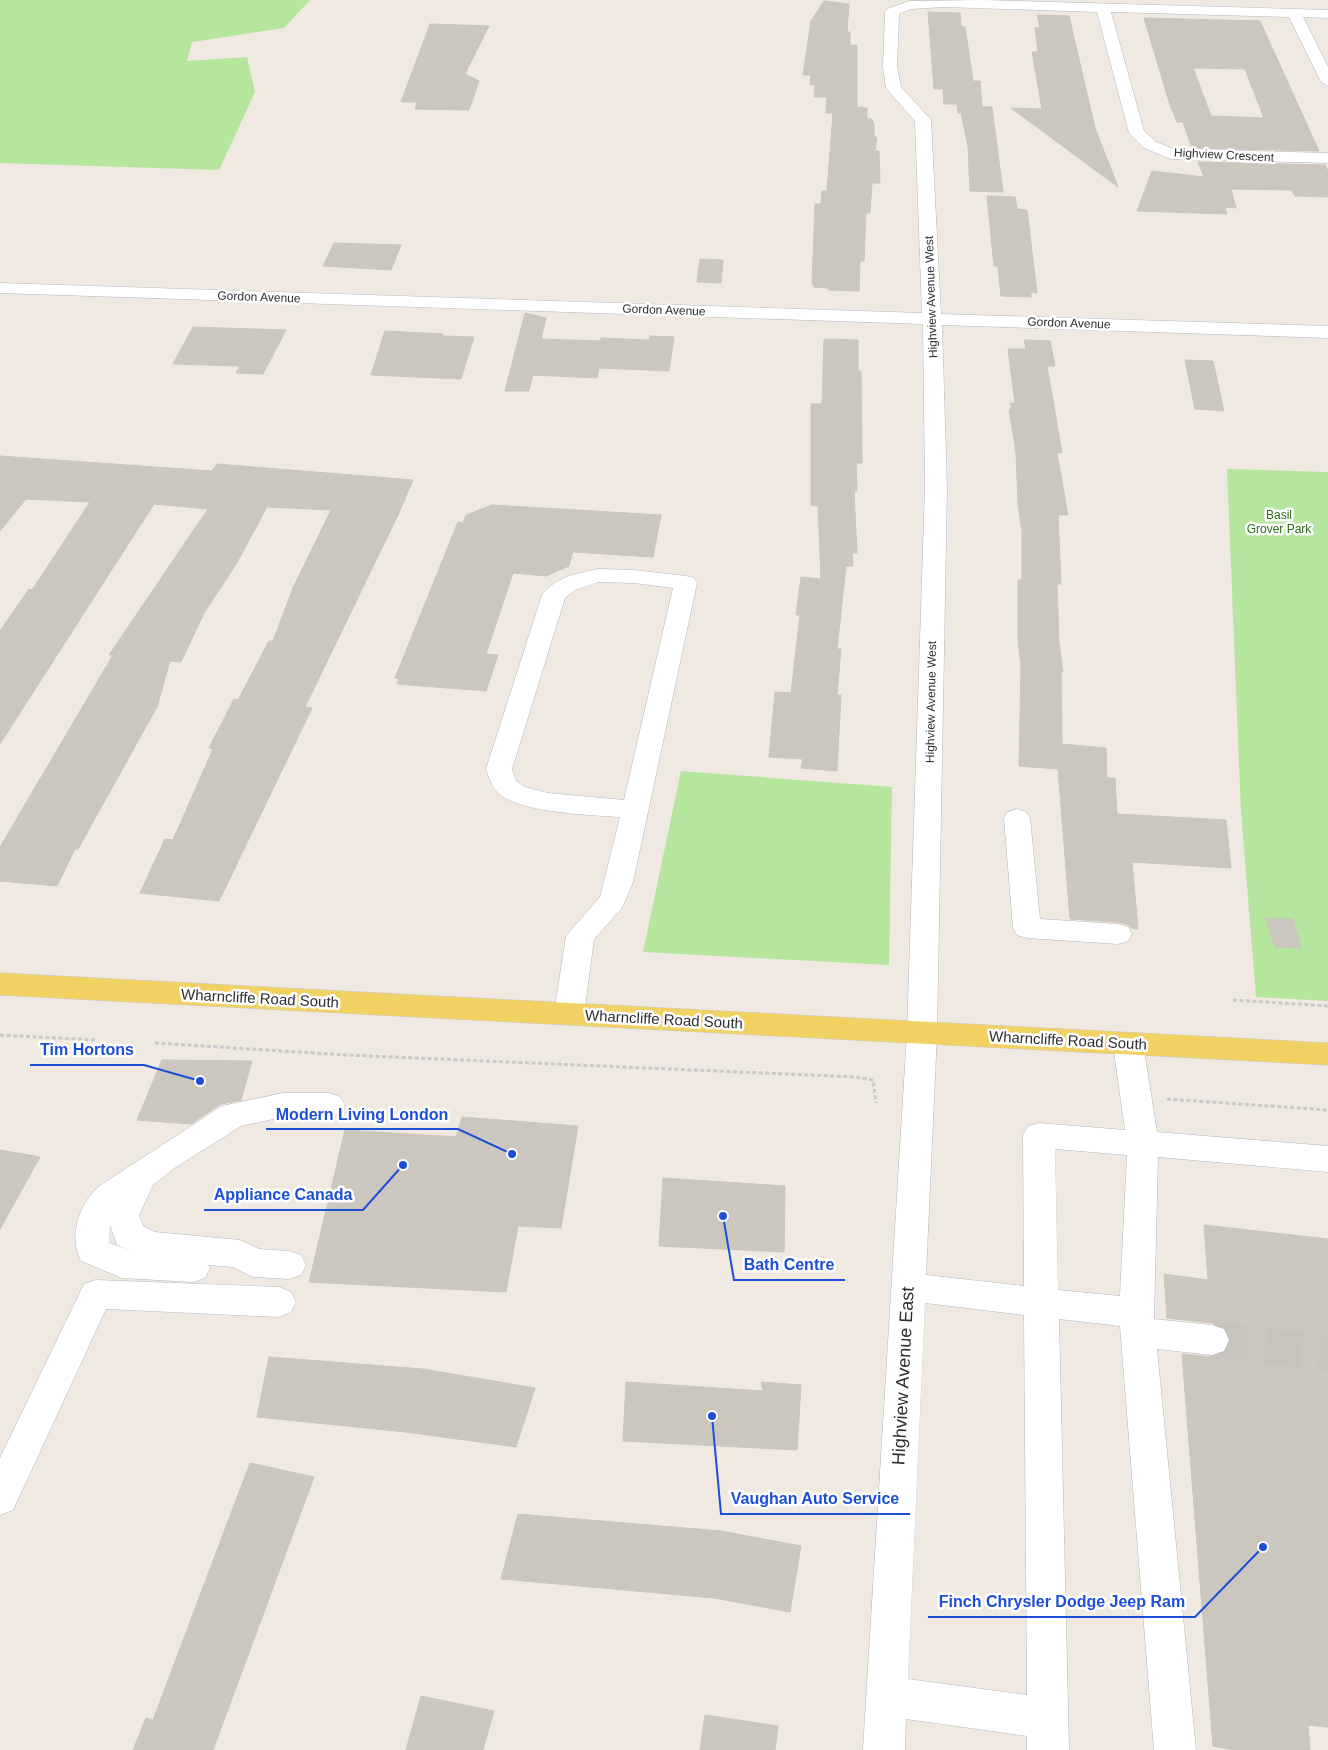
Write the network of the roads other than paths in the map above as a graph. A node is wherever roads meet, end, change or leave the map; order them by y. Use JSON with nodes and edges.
{"nodes":[{"id":1,"x":1103,"y":8,"type":"junction"},
{"id":2,"x":1294,"y":13,"type":"junction"},
{"id":3,"x":1328,"y":14,"type":"edge"},
{"id":4,"x":1328,"y":82,"type":"edge"},
{"id":5,"x":1328,"y":158,"type":"edge"},
{"id":6,"x":0,"y":288,"type":"edge"},
{"id":7,"x":932,"y":319,"type":"junction"},
{"id":8,"x":1328,"y":332,"type":"edge"},
{"id":9,"x":635,"y":810,"type":"junction"},
{"id":10,"x":1017,"y":818,"type":"dead end"},
{"id":11,"x":1118,"y":934,"type":"dead end"},
{"id":12,"x":0,"y":984,"type":"edge"},
{"id":13,"x":569,"y":1014,"type":"junction"},
{"id":14,"x":922,"y":1033,"type":"junction"},
{"id":15,"x":1128,"y":1044,"type":"junction"},
{"id":16,"x":1328,"y":1054,"type":"edge"},
{"id":17,"x":329,"y":1105,"type":"dead end"},
{"id":18,"x":1143,"y":1144,"type":"junction"},
{"id":19,"x":1328,"y":1159,"type":"edge"},
{"id":20,"x":289,"y":1265,"type":"dead end"},
{"id":21,"x":907,"y":1287,"type":"junction"},
{"id":22,"x":279,"y":1302,"type":"dead end"},
{"id":23,"x":1042,"y":1303,"type":"junction"},
{"id":24,"x":1137,"y":1322,"type":"junction"},
{"id":25,"x":1212,"y":1340,"type":"tunnel mouth"},
{"id":26,"x":0,"y":1498,"type":"edge"},
{"id":27,"x":887,"y":1696,"type":"junction"},
{"id":28,"x":1048,"y":1734,"type":"edge"},
{"id":29,"x":884,"y":1750,"type":"edge"},
{"id":30,"x":1175,"y":1750,"type":"edge"}],
"edges":[{"from":1,"to":2,"type":"street","name":"Highview Avenue West"},
{"from":1,"to":5,"type":"street","name":"Highview Crescent"},
{"from":1,"to":7,"type":"street","name":"Highview Avenue West"},
{"from":2,"to":3,"type":"street","name":"Highview Avenue West"},
{"from":2,"to":4,"type":"street"},
{"from":6,"to":7,"type":"street","name":"Gordon Avenue"},
{"from":7,"to":8,"type":"street","name":"Gordon Avenue"},
{"from":7,"to":14,"type":"street","name":"Highview Avenue West"},
{"from":9,"to":9,"type":"street"},
{"from":9,"to":13,"type":"street"},
{"from":10,"to":11,"type":"street"},
{"from":12,"to":13,"type":"main road","name":"Wharncliffe Road South"},
{"from":13,"to":14,"type":"main road","name":"Wharncliffe Road South"},
{"from":14,"to":15,"type":"main road","name":"Wharncliffe Road South"},
{"from":14,"to":21,"type":"street","name":"Highview Avenue East"},
{"from":15,"to":16,"type":"main road","name":"Wharncliffe Road South"},
{"from":15,"to":18,"type":"street"},
{"from":17,"to":20,"type":"street"},
{"from":18,"to":19,"type":"street"},
{"from":18,"to":23,"type":"street"},
{"from":18,"to":24,"type":"street"},
{"from":21,"to":23,"type":"street"},
{"from":21,"to":27,"type":"street","name":"Highview Avenue East"},
{"from":22,"to":26,"type":"street"},
{"from":23,"to":24,"type":"street"},
{"from":23,"to":28,"type":"street"},
{"from":24,"to":25,"type":"street"},
{"from":24,"to":30,"type":"street"},
{"from":27,"to":28,"type":"street"},
{"from":27,"to":29,"type":"street","name":"Highview Avenue East"}]}
